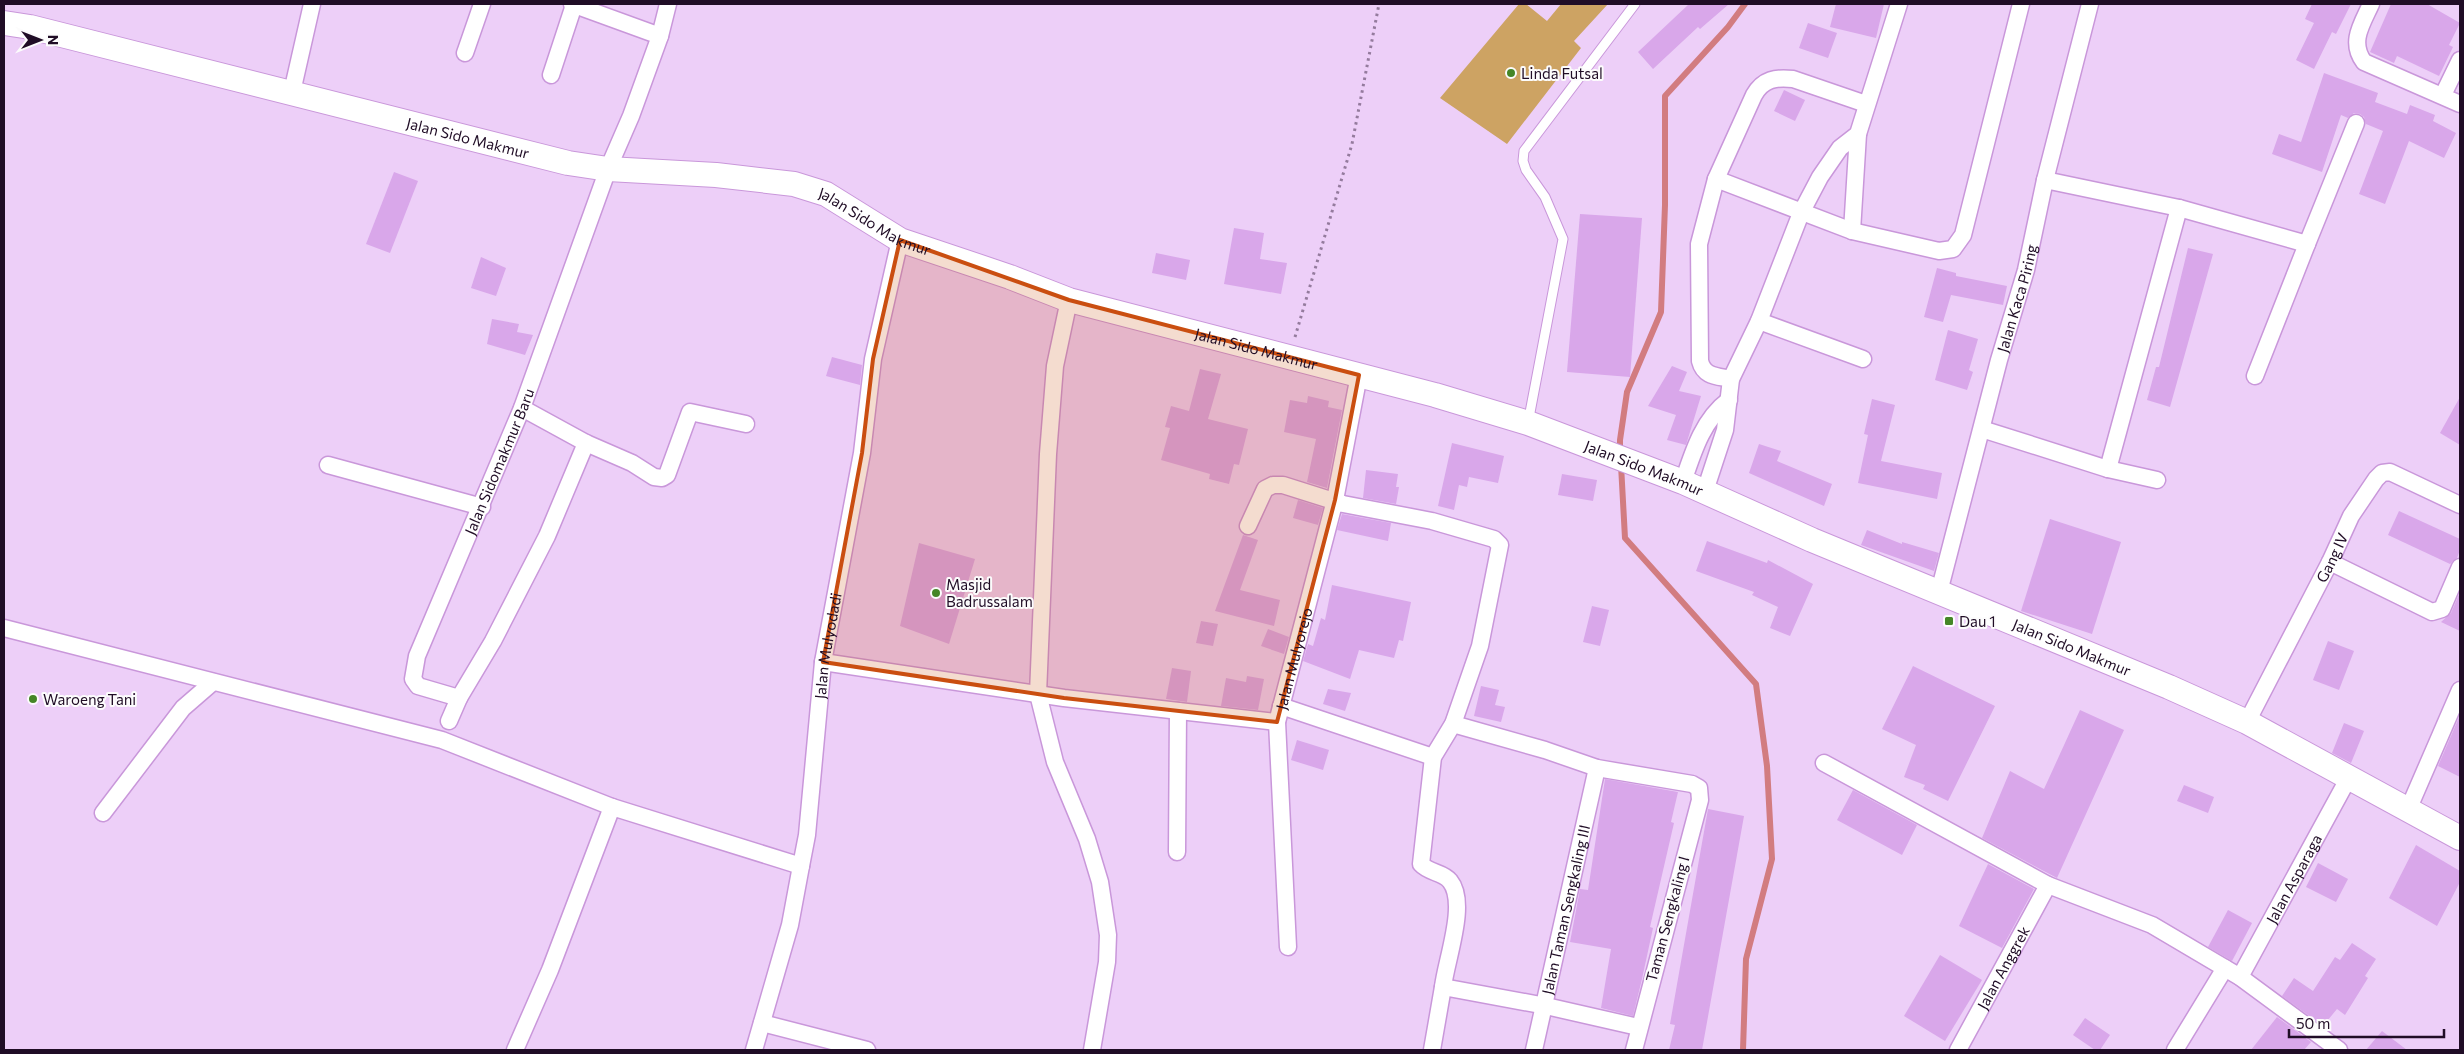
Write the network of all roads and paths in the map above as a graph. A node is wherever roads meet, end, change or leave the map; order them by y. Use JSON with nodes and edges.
{"nodes":[{"id":1,"x":312,"y":4,"type":"edge"},
{"id":2,"x":482,"y":4,"type":"edge"},
{"id":3,"x":573,"y":4,"type":"edge"},
{"id":4,"x":668,"y":4,"type":"edge"},
{"id":5,"x":1379,"y":4,"type":"edge"},
{"id":6,"x":1635,"y":4,"type":"edge"},
{"id":7,"x":1899,"y":4,"type":"edge"},
{"id":8,"x":2021,"y":4,"type":"edge"},
{"id":9,"x":2090,"y":4,"type":"edge"},
{"id":10,"x":2370,"y":4,"type":"edge"},
{"id":11,"x":4,"y":23,"type":"edge"},
{"id":12,"x":660,"y":36,"type":"junction"},
{"id":13,"x":465,"y":53,"type":"dead end"},
{"id":14,"x":2460,"y":60,"type":"edge"},
{"id":15,"x":551,"y":75,"type":"dead end"},
{"id":16,"x":292,"y":92,"type":"junction"},
{"id":17,"x":2443,"y":95,"type":"junction"},
{"id":18,"x":1866,"y":104,"type":"junction"},
{"id":19,"x":2460,"y":104,"type":"edge"},
{"id":20,"x":2356,"y":123,"type":"dead end"},
{"id":21,"x":1858,"y":134,"type":"junction"},
{"id":22,"x":608,"y":169,"type":"junction"},
{"id":23,"x":1716,"y":179,"type":"junction"},
{"id":24,"x":2045,"y":180,"type":"junction"},
{"id":25,"x":2179,"y":208,"type":"junction"},
{"id":26,"x":1801,"y":213,"type":"junction"},
{"id":27,"x":1852,"y":231,"type":"junction"},
{"id":28,"x":900,"y":240,"type":"junction"},
{"id":29,"x":2307,"y":244,"type":"junction"},
{"id":30,"x":1068,"y":300,"type":"junction"},
{"id":31,"x":1759,"y":321,"type":"junction"},
{"id":32,"x":1289,"y":357,"type":"junction"},
{"id":33,"x":1863,"y":359,"type":"dead end"},
{"id":34,"x":1359,"y":375,"type":"junction"},
{"id":35,"x":2255,"y":376,"type":"dead end"},
{"id":36,"x":1731,"y":379,"type":"junction"},
{"id":37,"x":1729,"y":400,"type":"junction"},
{"id":38,"x":522,"y":408,"type":"junction"},
{"id":39,"x":1528,"y":423,"type":"junction"},
{"id":40,"x":746,"y":424,"type":"dead end"},
{"id":41,"x":1982,"y":429,"type":"junction"},
{"id":42,"x":586,"y":443,"type":"junction"},
{"id":43,"x":328,"y":464,"type":"dead end"},
{"id":44,"x":2108,"y":469,"type":"junction"},
{"id":45,"x":2157,"y":480,"type":"dead end"},
{"id":46,"x":1683,"y":482,"type":"junction"},
{"id":47,"x":1705,"y":491,"type":"junction"},
{"id":48,"x":1335,"y":500,"type":"junction"},
{"id":49,"x":2460,"y":505,"type":"edge"},
{"id":50,"x":482,"y":507,"type":"junction"},
{"id":51,"x":1248,"y":526,"type":"dead end"},
{"id":52,"x":2330,"y":562,"type":"junction"},
{"id":53,"x":2460,"y":567,"type":"edge"},
{"id":54,"x":1939,"y":592,"type":"junction"},
{"id":55,"x":4,"y":628,"type":"edge"},
{"id":56,"x":823,"y":662,"type":"junction"},
{"id":57,"x":213,"y":682,"type":"junction"},
{"id":58,"x":2460,"y":690,"type":"edge"},
{"id":59,"x":1046,"y":695,"type":"junction"},
{"id":60,"x":459,"y":698,"type":"junction"},
{"id":61,"x":1281,"y":706,"type":"junction"},
{"id":62,"x":1178,"y":711,"type":"junction"},
{"id":63,"x":449,"y":721,"type":"dead end"},
{"id":64,"x":1277,"y":722,"type":"junction"},
{"id":65,"x":2247,"y":722,"type":"junction"},
{"id":66,"x":1453,"y":724,"type":"junction"},
{"id":67,"x":1433,"y":757,"type":"junction"},
{"id":68,"x":1824,"y":763,"type":"dead end"},
{"id":69,"x":1597,"y":768,"type":"junction"},
{"id":70,"x":2348,"y":779,"type":"junction"},
{"id":71,"x":612,"y":807,"type":"junction"},
{"id":72,"x":2408,"y":810,"type":"junction"},
{"id":73,"x":103,"y":813,"type":"dead end"},
{"id":74,"x":2460,"y":838,"type":"edge"},
{"id":75,"x":1177,"y":852,"type":"dead end"},
{"id":76,"x":801,"y":866,"type":"junction"},
{"id":77,"x":2048,"y":885,"type":"junction"},
{"id":78,"x":1288,"y":947,"type":"dead end"},
{"id":79,"x":2225,"y":968,"type":"junction"},
{"id":80,"x":2240,"y":978,"type":"junction"},
{"id":81,"x":1443,"y":987,"type":"junction"},
{"id":82,"x":1546,"y":1006,"type":"junction"},
{"id":83,"x":762,"y":1023,"type":"junction"},
{"id":84,"x":1638,"y":1027,"type":"junction"},
{"id":85,"x":515,"y":1050,"type":"edge"},
{"id":86,"x":754,"y":1050,"type":"edge"},
{"id":87,"x":867,"y":1050,"type":"edge"},
{"id":88,"x":1092,"y":1050,"type":"edge"},
{"id":89,"x":1432,"y":1050,"type":"edge"},
{"id":90,"x":1534,"y":1050,"type":"edge"},
{"id":91,"x":1634,"y":1050,"type":"edge"},
{"id":92,"x":1958,"y":1050,"type":"edge"},
{"id":93,"x":2175,"y":1050,"type":"edge"},
{"id":94,"x":2338,"y":1050,"type":"edge"}],
"edges":[{"from":1,"to":16,"type":"street"},
{"from":2,"to":13,"type":"street"},
{"from":3,"to":12,"type":"street"},
{"from":3,"to":15,"type":"street"},
{"from":4,"to":12,"type":"street","name":"Jalan Sidomakmur Baru"},
{"from":5,"to":32,"type":"path"},
{"from":6,"to":39,"type":"lane"},
{"from":7,"to":18,"type":"street"},
{"from":8,"to":27,"type":"street"},
{"from":9,"to":24,"type":"street","name":"Jalan Kaca Piring"},
{"from":10,"to":17,"type":"street"},
{"from":11,"to":16,"type":"main road","name":"Jalan Sido Makmur"},
{"from":12,"to":22,"type":"street","name":"Jalan Sidomakmur Baru"},
{"from":14,"to":17,"type":"street"},
{"from":16,"to":22,"type":"main road","name":"Jalan Sido Makmur"},
{"from":17,"to":19,"type":"street"},
{"from":18,"to":21,"type":"street"},
{"from":18,"to":23,"type":"street"},
{"from":20,"to":29,"type":"street"},
{"from":21,"to":26,"type":"street"},
{"from":21,"to":27,"type":"street"},
{"from":22,"to":28,"type":"main road","name":"Jalan Sido Makmur"},
{"from":22,"to":38,"type":"street","name":"Jalan Sidomakmur Baru"},
{"from":23,"to":26,"type":"street"},
{"from":23,"to":36,"type":"street"},
{"from":24,"to":25,"type":"street"},
{"from":24,"to":41,"type":"street","name":"Jalan Kaca Piring"},
{"from":25,"to":29,"type":"street"},
{"from":25,"to":44,"type":"street"},
{"from":26,"to":27,"type":"street"},
{"from":26,"to":31,"type":"street"},
{"from":28,"to":30,"type":"main road","name":"Jalan Sido Makmur"},
{"from":28,"to":56,"type":"street","name":"Jalan Mulyodadi"},
{"from":29,"to":35,"type":"street"},
{"from":30,"to":32,"type":"main road","name":"Jalan Sido Makmur"},
{"from":30,"to":59,"type":"street"},
{"from":31,"to":33,"type":"street"},
{"from":31,"to":36,"type":"street"},
{"from":32,"to":34,"type":"main road","name":"Jalan Sido Makmur"},
{"from":34,"to":39,"type":"main road","name":"Jalan Sido Makmur"},
{"from":34,"to":48,"type":"street","name":"Jalan Mulyorejo"},
{"from":36,"to":37,"type":"street"},
{"from":37,"to":46,"type":"street"},
{"from":37,"to":47,"type":"street"},
{"from":38,"to":42,"type":"street"},
{"from":38,"to":50,"type":"street","name":"Jalan Sidomakmur Baru"},
{"from":39,"to":46,"type":"main road","name":"Jalan Sido Makmur"},
{"from":40,"to":42,"type":"street"},
{"from":41,"to":44,"type":"street"},
{"from":41,"to":54,"type":"street","name":"Jalan Kaca Piring"},
{"from":42,"to":60,"type":"street"},
{"from":43,"to":50,"type":"street"},
{"from":44,"to":45,"type":"street"},
{"from":46,"to":47,"type":"main road","name":"Jalan Sido Makmur"},
{"from":47,"to":54,"type":"main road","name":"Jalan Sido Makmur"},
{"from":48,"to":51,"type":"street"},
{"from":48,"to":61,"type":"street","name":"Jalan Mulyorejo"},
{"from":48,"to":66,"type":"street"},
{"from":49,"to":52,"type":"street","name":"Gang IV"},
{"from":50,"to":60,"type":"street","name":"Jalan Sidomakmur Baru"},
{"from":52,"to":53,"type":"street"},
{"from":52,"to":65,"type":"street","name":"Gang IV"},
{"from":54,"to":65,"type":"main road","name":"Jalan Sido Makmur"},
{"from":55,"to":57,"type":"street"},
{"from":56,"to":59,"type":"street"},
{"from":56,"to":76,"type":"street","name":"Jalan Mulyodadi"},
{"from":57,"to":71,"type":"street"},
{"from":57,"to":73,"type":"street"},
{"from":58,"to":72,"type":"street"},
{"from":59,"to":62,"type":"street"},
{"from":59,"to":88,"type":"street"},
{"from":60,"to":63,"type":"street"},
{"from":61,"to":64,"type":"street","name":"Jalan Mulyorejo"},
{"from":61,"to":67,"type":"street"},
{"from":62,"to":64,"type":"street"},
{"from":62,"to":75,"type":"street"},
{"from":64,"to":78,"type":"street","name":"Jalan Mulyorejo"},
{"from":65,"to":70,"type":"main road","name":"Jalan Sido Makmur"},
{"from":66,"to":67,"type":"street"},
{"from":66,"to":69,"type":"street"},
{"from":67,"to":81,"type":"street"},
{"from":68,"to":77,"type":"street"},
{"from":69,"to":82,"type":"street","name":"Jalan Taman Sengkaling III"},
{"from":69,"to":84,"type":"street","name":"Taman Sengkaling I"},
{"from":70,"to":72,"type":"main road","name":"Jalan Sido Makmur"},
{"from":70,"to":80,"type":"street","name":"Jalan Asparaga"},
{"from":71,"to":76,"type":"street"},
{"from":71,"to":85,"type":"street"},
{"from":72,"to":74,"type":"main road","name":"Jalan Sido Makmur"},
{"from":76,"to":83,"type":"street","name":"Jalan Mulyodadi"},
{"from":77,"to":79,"type":"street"},
{"from":77,"to":92,"type":"street","name":"Jalan Anggrek"},
{"from":79,"to":80,"type":"street"},
{"from":79,"to":93,"type":"street"},
{"from":80,"to":94,"type":"street"},
{"from":81,"to":82,"type":"street"},
{"from":81,"to":89,"type":"street"},
{"from":82,"to":84,"type":"street"},
{"from":82,"to":90,"type":"street","name":"Jalan Taman Sengkaling III"},
{"from":83,"to":86,"type":"street","name":"Jalan Mulyodadi"},
{"from":83,"to":87,"type":"street"},
{"from":84,"to":91,"type":"street","name":"Taman Sengkaling I"}]}
